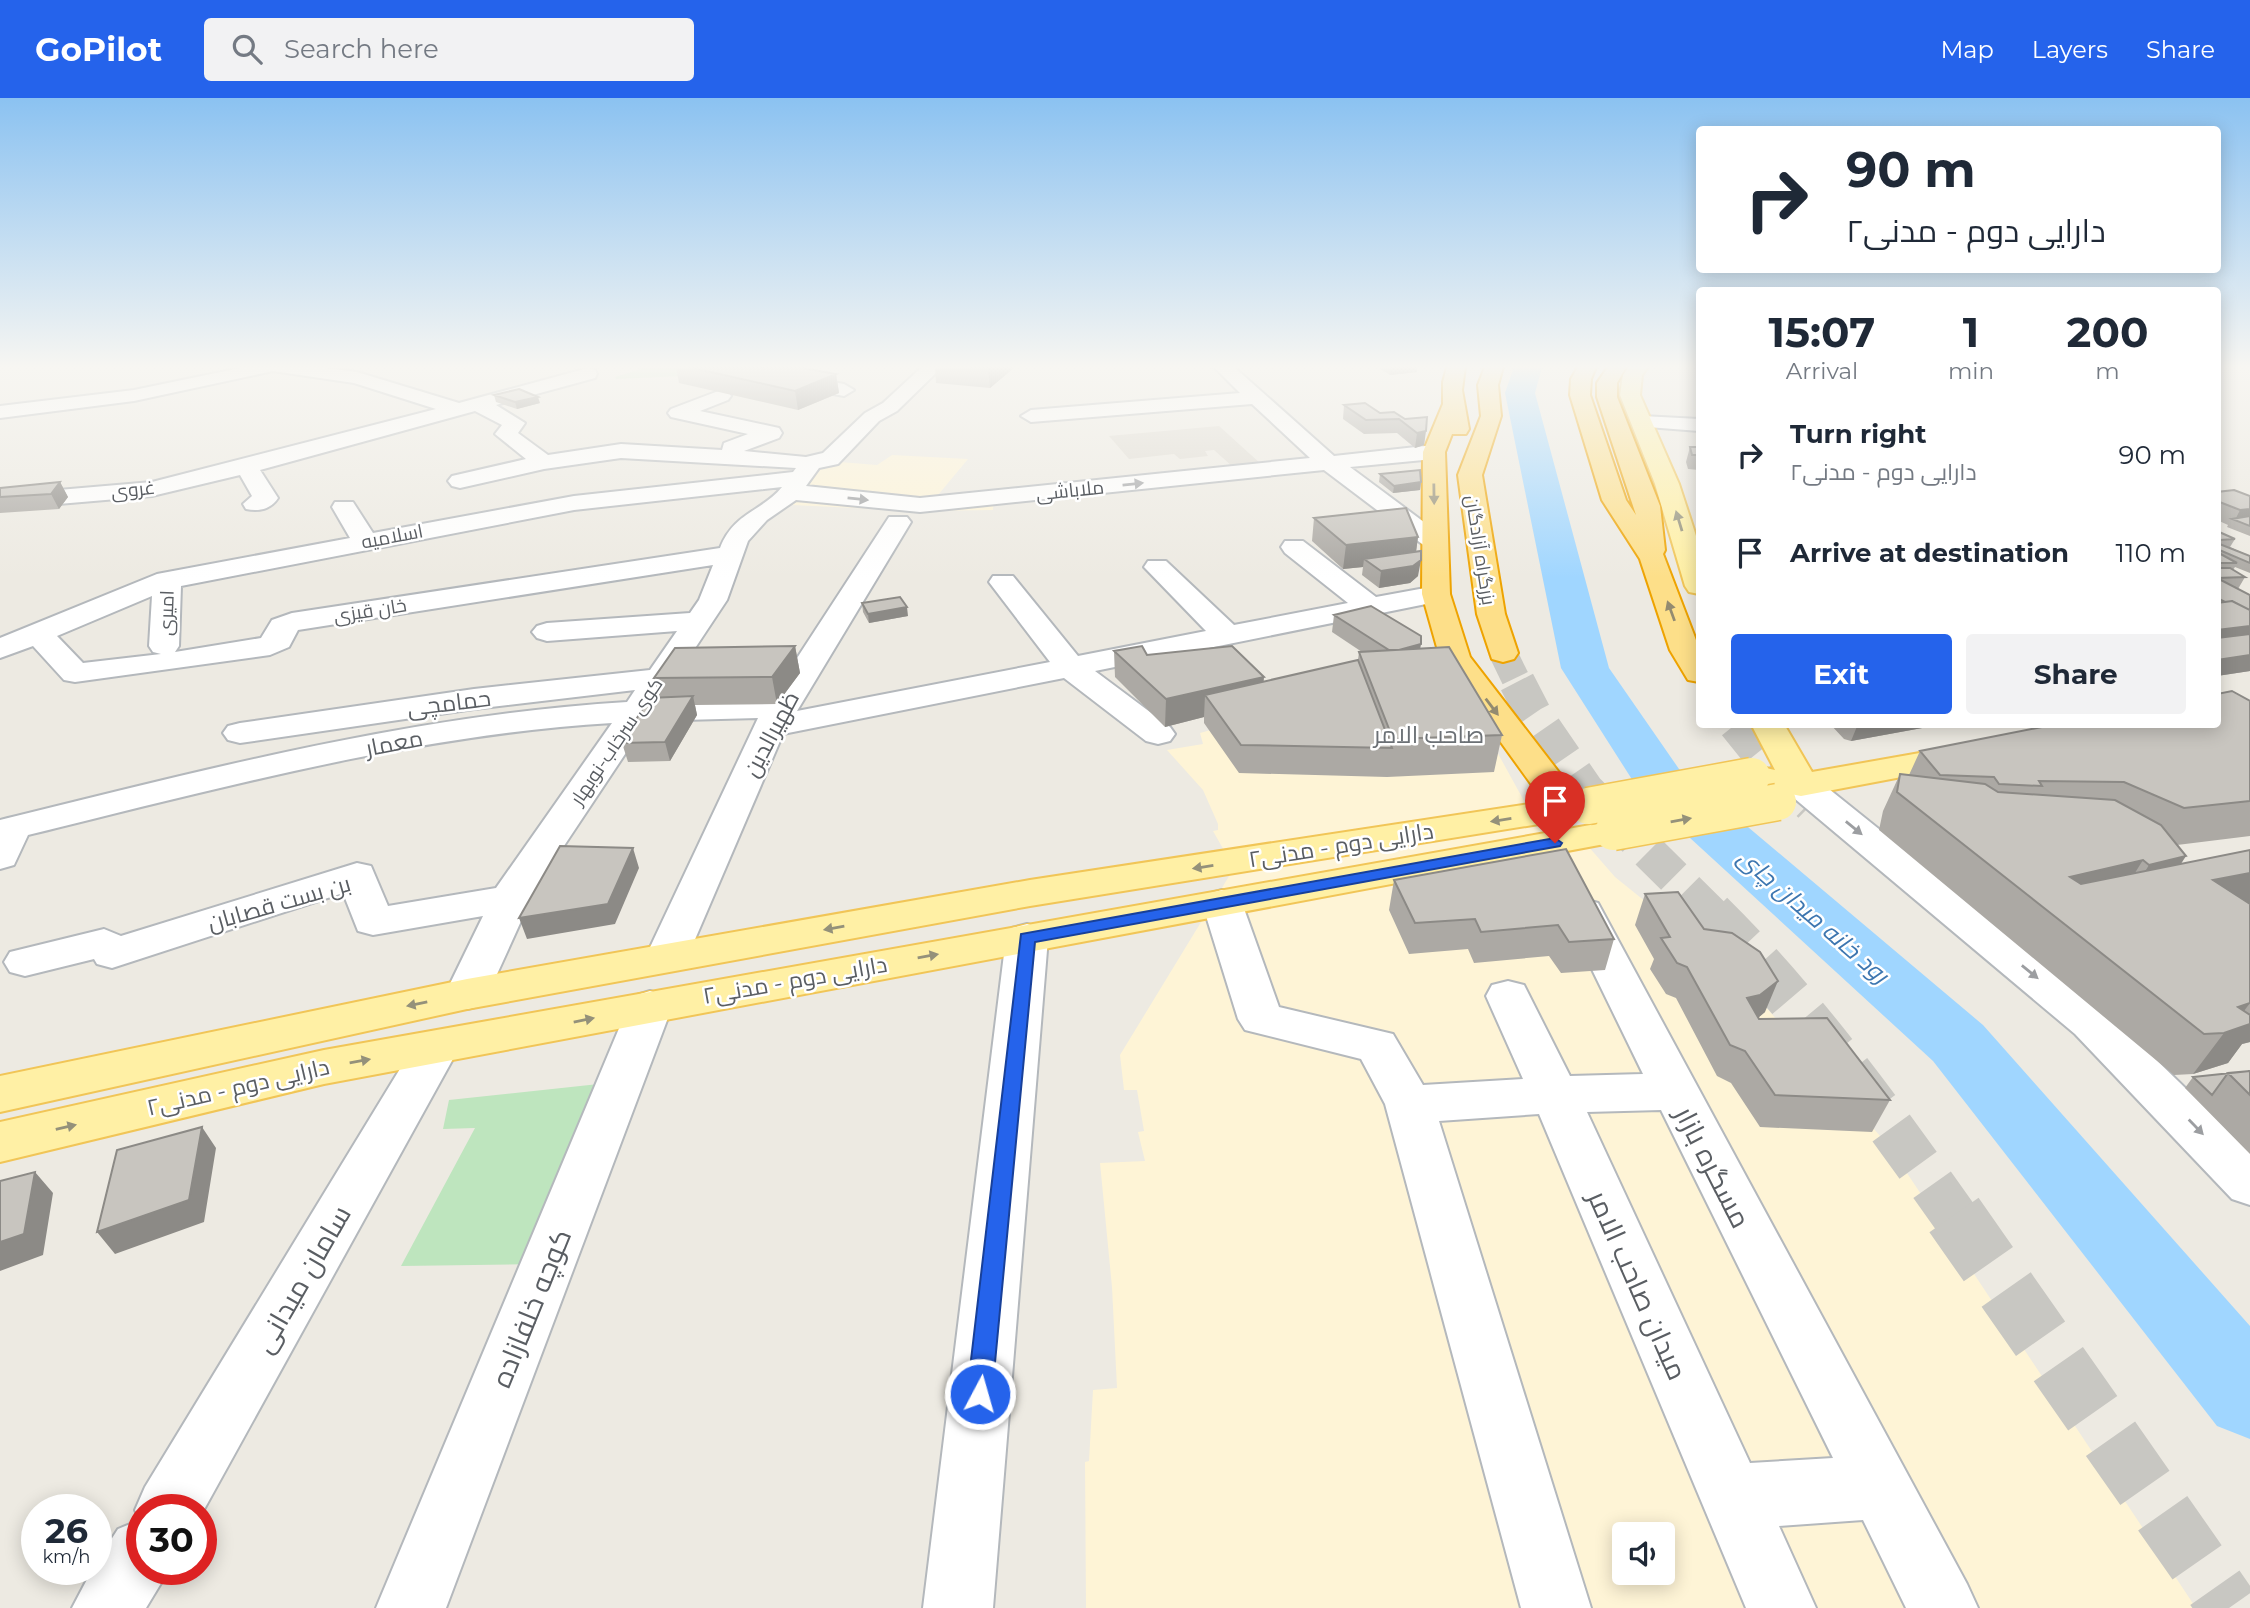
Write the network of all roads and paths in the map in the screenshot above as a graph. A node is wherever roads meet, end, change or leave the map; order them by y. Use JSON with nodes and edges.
{"nodes":[{"id":1,"x":355,"y":437,"type":"edge"},
{"id":2,"x":511,"y":437,"type":"edge"},
{"id":3,"x":594,"y":437,"type":"edge"},
{"id":4,"x":710,"y":437,"type":"edge"},
{"id":5,"x":760,"y":437,"type":"edge"},
{"id":6,"x":852,"y":437,"type":"edge"},
{"id":7,"x":1300,"y":437,"type":"edge"},
{"id":8,"x":1440,"y":437,"type":"edge"},
{"id":9,"x":1460,"y":437,"type":"edge"},
{"id":10,"x":1484,"y":437,"type":"edge"},
{"id":11,"x":1594,"y":437,"type":"edge"},
{"id":12,"x":1622,"y":437,"type":"edge"},
{"id":13,"x":1648,"y":437,"type":"edge"},
{"id":14,"x":746,"y":443,"type":"junction"},
{"id":15,"x":1434,"y":452,"type":"junction"},
{"id":16,"x":714,"y":454,"type":"junction"},
{"id":17,"x":584,"y":455,"type":"junction"},
{"id":18,"x":544,"y":462,"type":"junction"},
{"id":19,"x":1329,"y":463,"type":"junction"},
{"id":20,"x":246,"y":467,"type":"junction"},
{"id":21,"x":1470,"y":475,"type":"junction"},
{"id":22,"x":800,"y":477,"type":"junction"},
{"id":23,"x":460,"y":481,"type":"dead end"},
{"id":24,"x":0,"y":502,"type":"edge"},
{"id":25,"x":255,"y":504,"type":"dead end"},
{"id":26,"x":344,"y":507,"type":"dead end"},
{"id":27,"x":898,"y":522,"type":"dead end"},
{"id":28,"x":1435,"y":541,"type":"junction"},
{"id":29,"x":373,"y":547,"type":"junction"},
{"id":30,"x":1294,"y":547,"type":"dead end"},
{"id":31,"x":731,"y":554,"type":"junction"},
{"id":32,"x":1653,"y":559,"type":"junction"},
{"id":33,"x":1157,"y":567,"type":"dead end"},
{"id":34,"x":1696,"y":576,"type":"edge"},
{"id":35,"x":167,"y":580,"type":"junction"},
{"id":36,"x":1003,"y":582,"type":"dead end"},
{"id":37,"x":1436,"y":594,"type":"junction"},
{"id":38,"x":1371,"y":607,"type":"junction"},
{"id":39,"x":38,"y":633,"type":"junction"},
{"id":40,"x":690,"y":633,"type":"junction"},
{"id":41,"x":1227,"y":635,"type":"junction"},
{"id":42,"x":550,"y":644,"type":"dead end"},
{"id":43,"x":164,"y":646,"type":"dead end"},
{"id":44,"x":0,"y":649,"type":"edge"},
{"id":45,"x":1503,"y":653,"type":"tunnel mouth"},
{"id":46,"x":1071,"y":668,"type":"junction"},
{"id":47,"x":1696,"y":668,"type":"edge"},
{"id":48,"x":660,"y":678,"type":"junction"},
{"id":49,"x":637,"y":710,"type":"junction"},
{"id":50,"x":776,"y":717,"type":"junction"},
{"id":51,"x":1768,"y":728,"type":"edge"},
{"id":52,"x":240,"y":733,"type":"dead end"},
{"id":53,"x":1158,"y":734,"type":"dead end"},
{"id":54,"x":2001,"y":748,"type":"edge"},
{"id":55,"x":1790,"y":793,"type":"junction"},
{"id":56,"x":1584,"y":825,"type":"junction"},
{"id":57,"x":6,"y":843,"type":"edge"},
{"id":58,"x":1431,"y":849,"type":"junction"},
{"id":59,"x":511,"y":898,"type":"junction"},
{"id":60,"x":1222,"y":903,"type":"junction"},
{"id":61,"x":1027,"y":938,"type":"junction"},
{"id":62,"x":25,"y":962,"type":"dead end"},
{"id":63,"x":658,"y":983,"type":"junction"},
{"id":64,"x":467,"y":993,"type":"junction"},
{"id":65,"x":1508,"y":996,"type":"dead end"},
{"id":66,"x":436,"y":1048,"type":"junction"},
{"id":67,"x":1674,"y":1091,"type":"junction"},
{"id":68,"x":0,"y":1094,"type":"edge"},
{"id":69,"x":1555,"y":1095,"type":"junction"},
{"id":70,"x":1409,"y":1104,"type":"junction"},
{"id":71,"x":0,"y":1142,"type":"edge"},
{"id":72,"x":2250,"y":1184,"type":"edge"},
{"id":73,"x":1880,"y":1487,"type":"junction"},
{"id":74,"x":177,"y":1494,"type":"edge"},
{"id":75,"x":1732,"y":1497,"type":"junction"},
{"id":76,"x":126,"y":1578,"type":"edge"},
{"id":77,"x":107,"y":1608,"type":"edge"},
{"id":78,"x":411,"y":1608,"type":"edge"},
{"id":79,"x":958,"y":1608,"type":"edge"},
{"id":80,"x":1556,"y":1608,"type":"edge"},
{"id":81,"x":1781,"y":1608,"type":"edge"},
{"id":82,"x":1943,"y":1608,"type":"edge"}],
"edges":[{"from":1,"to":20,"type":"street","name":"غروی"},
{"from":2,"to":18,"type":"street"},
{"from":3,"to":17,"type":"street"},
{"from":4,"to":14,"type":"street"},
{"from":5,"to":14,"type":"street"},
{"from":6,"to":22,"type":"street","name":"کوی سرخاب-نوبهار"},
{"from":7,"to":19,"type":"street"},
{"from":8,"to":15,"type":"highway"},
{"from":9,"to":21,"type":"highway"},
{"from":10,"to":21,"type":"highway","name":"بزرگراه آزادگان"},
{"from":11,"to":32,"type":"highway"},
{"from":12,"to":32,"type":"highway"},
{"from":34,"to":13,"type":"main road","one_way":true},
{"from":14,"to":16,"type":"street"},
{"from":15,"to":19,"type":"street","name":"ملاباشی"},
{"from":15,"to":28,"type":"highway","one_way":true},
{"from":16,"to":17,"type":"street"},
{"from":16,"to":22,"type":"street"},
{"from":17,"to":18,"type":"street"},
{"from":18,"to":23,"type":"street"},
{"from":22,"to":19,"type":"street","name":"ملاباشی","one_way":true},
{"from":19,"to":28,"type":"street"},
{"from":20,"to":24,"type":"street","name":"غروی"},
{"from":20,"to":25,"type":"street"},
{"from":21,"to":45,"type":"highway","name":"بزرگراه آزادگان"},
{"from":22,"to":29,"type":"street","name":"اسلامیه"},
{"from":22,"to":31,"type":"street","name":"کوی سرخاب-نوبهار"},
{"from":26,"to":29,"type":"street"},
{"from":27,"to":50,"type":"street","name":"ظهیرالدین"},
{"from":28,"to":37,"type":"highway"},
{"from":29,"to":35,"type":"street","name":"اسلامیه"},
{"from":30,"to":38,"type":"street"},
{"from":31,"to":39,"type":"street","name":"خان قیزی"},
{"from":31,"to":40,"type":"street","name":"کوی سرخاب-نوبهار"},
{"from":47,"to":32,"type":"highway","one_way":true},
{"from":33,"to":41,"type":"street"},
{"from":35,"to":39,"type":"street","name":"اسلامیه"},
{"from":35,"to":43,"type":"street","name":"امیری"},
{"from":36,"to":46,"type":"street"},
{"from":37,"to":38,"type":"street","name":"معمار"},
{"from":37,"to":56,"type":"highway","one_way":true},
{"from":38,"to":41,"type":"street","name":"معمار"},
{"from":39,"to":44,"type":"street","name":"اسلامیه"},
{"from":40,"to":42,"type":"street"},
{"from":40,"to":48,"type":"street","name":"کوی سرخاب-نوبهار"},
{"from":41,"to":46,"type":"street","name":"معمار"},
{"from":46,"to":50,"type":"street","name":"معمار"},
{"from":46,"to":53,"type":"street"},
{"from":48,"to":49,"type":"street","name":"کوی سرخاب-نوبهار"},
{"from":48,"to":52,"type":"street","name":"حمامچی"},
{"from":49,"to":50,"type":"street","name":"معمار"},
{"from":49,"to":57,"type":"street","name":"معمار"},
{"from":49,"to":59,"type":"street","name":"کوی سرخاب-نوبهار"},
{"from":50,"to":63,"type":"street","name":"ظهیرالدین"},
{"from":51,"to":55,"type":"main road"},
{"from":54,"to":55,"type":"main road"},
{"from":56,"to":55,"type":"main road","one_way":true,"bridge":true},
{"from":55,"to":56,"type":"main road","bridge":true},
{"from":55,"to":72,"type":"street","one_way":true},
{"from":56,"to":58,"type":"main road","name":"دارایی دوم - مدنی۲"},
{"from":56,"to":67,"type":"street","name":"مسگره بازار"},
{"from":58,"to":60,"type":"main road","name":"دارایی دوم - مدنی۲"},
{"from":58,"to":63,"type":"main road","name":"دارایی دوم - مدنی۲","one_way":true},
{"from":59,"to":62,"type":"street","name":"بن بست قصابان"},
{"from":59,"to":64,"type":"street","name":"کوی سرخاب-نوبهار"},
{"from":60,"to":61,"type":"main road","name":"دارایی دوم - مدنی۲"},
{"from":60,"to":70,"type":"street"},
{"from":63,"to":61,"type":"main road","name":"دارایی دوم - مدنی۲","one_way":true},
{"from":61,"to":79,"type":"street"},
{"from":63,"to":64,"type":"main road","name":"دارایی دوم - مدنی۲"},
{"from":66,"to":63,"type":"main road","name":"دارایی دوم - مدنی۲","one_way":true},
{"from":63,"to":78,"type":"street","name":"کوچه خلفازاده"},
{"from":64,"to":68,"type":"main road","name":"دارایی دوم - مدنی۲","one_way":true},
{"from":65,"to":69,"type":"street","name":"میدان صاحب الامر"},
{"from":71,"to":66,"type":"main road","name":"دارایی دوم - مدنی۲","one_way":true},
{"from":66,"to":74,"type":"street","name":"سامان میدانی"},
{"from":67,"to":69,"type":"street"},
{"from":67,"to":73,"type":"street","name":"مسگره بازار"},
{"from":69,"to":70,"type":"street"},
{"from":69,"to":75,"type":"street","name":"میدان صاحب الامر"},
{"from":70,"to":80,"type":"street"},
{"from":73,"to":75,"type":"street"},
{"from":73,"to":82,"type":"street","name":"مسگره بازار"},
{"from":75,"to":81,"type":"street","name":"میدان صاحب الامر"},
{"from":76,"to":77,"type":"street"}]}
